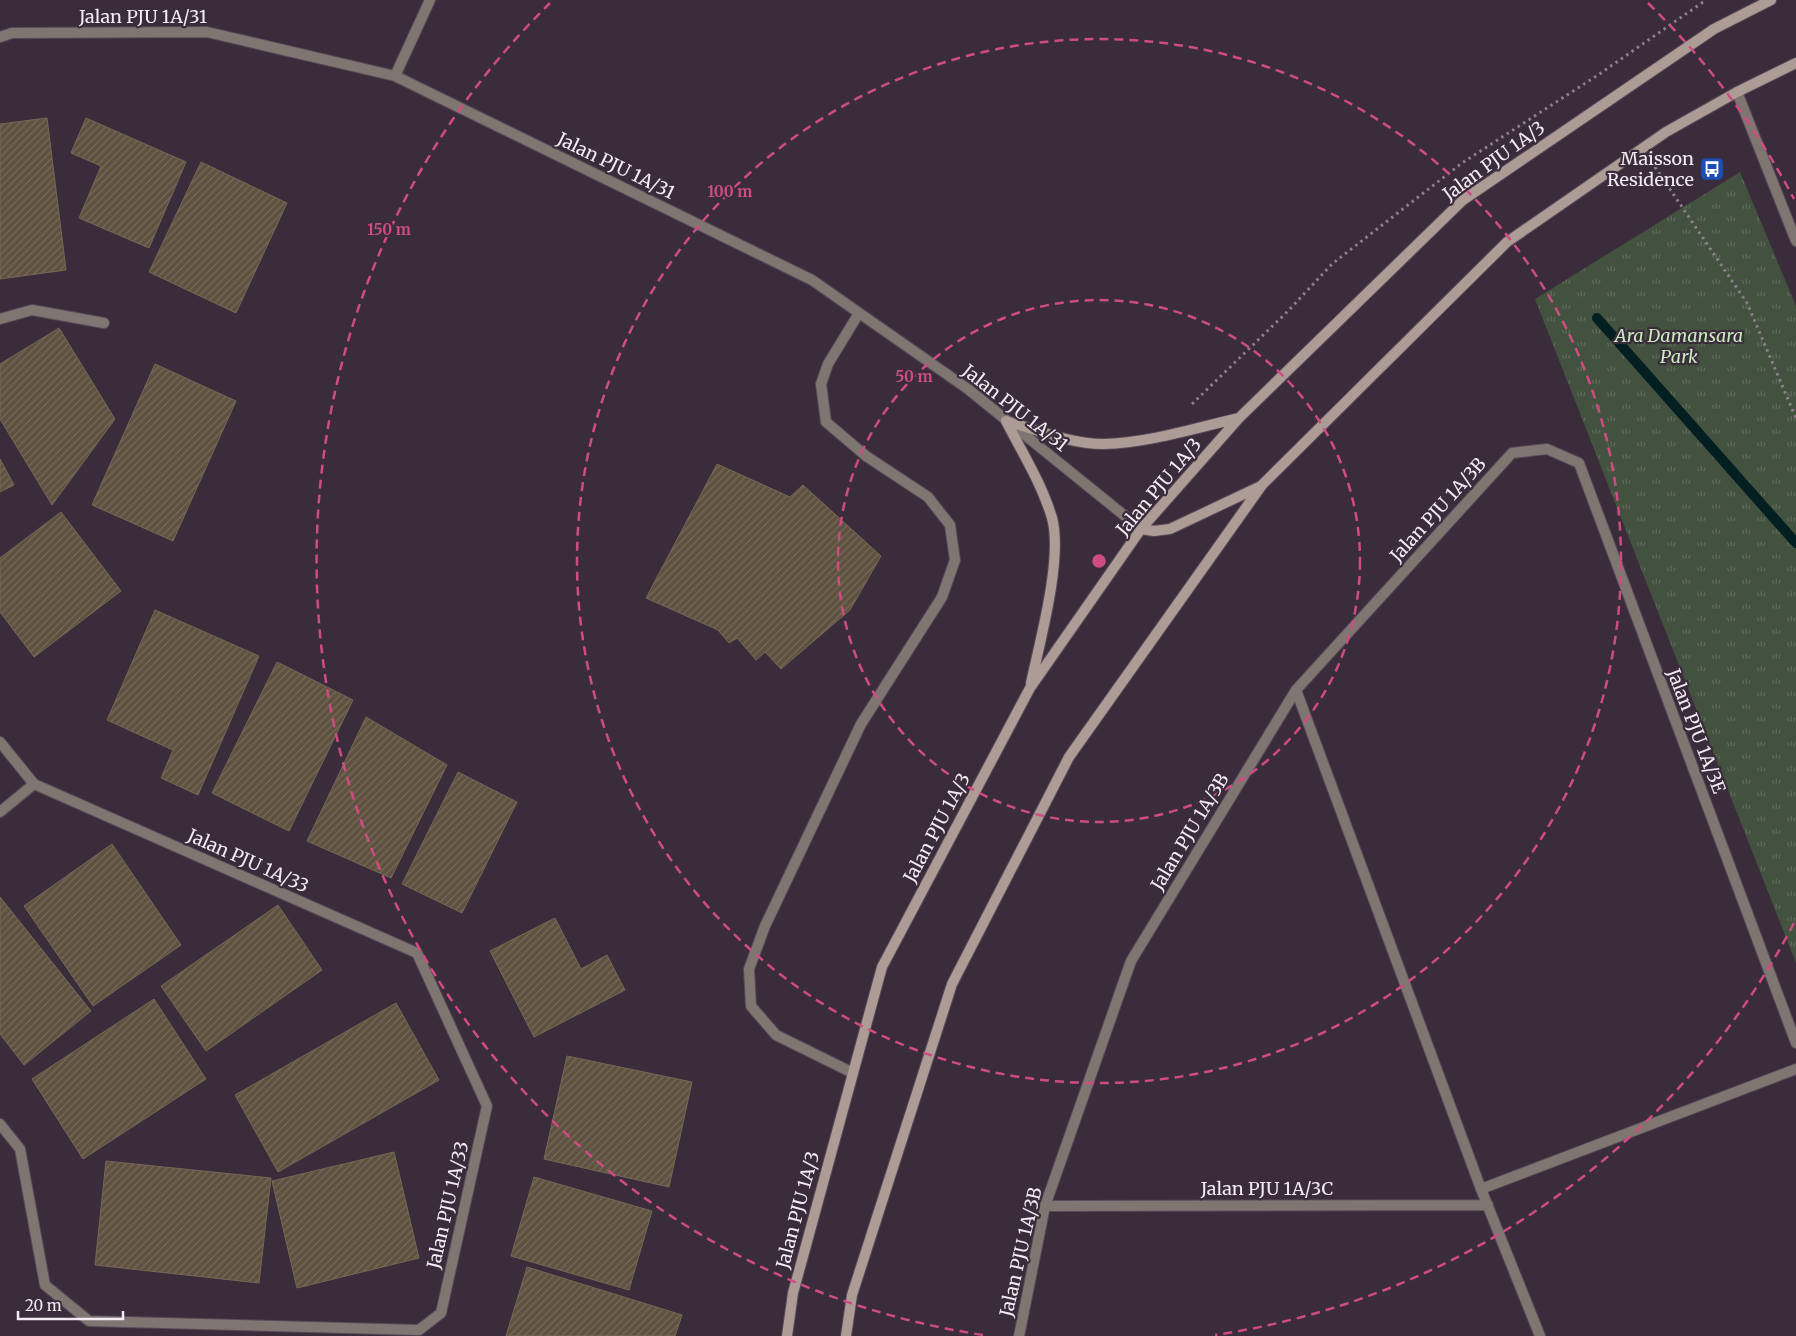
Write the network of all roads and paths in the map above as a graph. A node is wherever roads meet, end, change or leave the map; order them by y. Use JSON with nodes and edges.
{"nodes":[{"id":1,"x":430,"y":0,"type":"edge"},
{"id":2,"x":1771,"y":0,"type":"edge"},
{"id":3,"x":0,"y":37,"type":"edge"},
{"id":4,"x":1796,"y":63,"type":"edge"},
{"id":5,"x":395,"y":76,"type":"junction"},
{"id":6,"x":1737,"y":92,"type":"junction"},
{"id":7,"x":1642,"y":149,"type":"junction"},
{"id":8,"x":1795,"y":238,"type":"edge"},
{"id":9,"x":859,"y":314,"type":"junction"},
{"id":10,"x":0,"y":319,"type":"edge"},
{"id":11,"x":104,"y":323,"type":"dead end"},
{"id":12,"x":1239,"y":418,"type":"junction"},
{"id":13,"x":1796,"y":418,"type":"edge"},
{"id":14,"x":1006,"y":421,"type":"junction"},
{"id":15,"x":1547,"y":448,"type":"joint"},
{"id":16,"x":1262,"y":485,"type":"junction"},
{"id":17,"x":1141,"y":529,"type":"junction"},
{"id":18,"x":1030,"y":688,"type":"junction"},
{"id":19,"x":1296,"y":690,"type":"junction"},
{"id":20,"x":0,"y":742,"type":"edge"},
{"id":21,"x":34,"y":784,"type":"junction"},
{"id":22,"x":0,"y":812,"type":"edge"},
{"id":23,"x":1796,"y":1043,"type":"edge"},
{"id":24,"x":1796,"y":1069,"type":"edge"},
{"id":25,"x":852,"y":1073,"type":"junction"},
{"id":26,"x":0,"y":1124,"type":"edge"},
{"id":27,"x":1481,"y":1189,"type":"junction"},
{"id":28,"x":1488,"y":1204,"type":"junction"},
{"id":29,"x":1045,"y":1206,"type":"junction"},
{"id":30,"x":787,"y":1336,"type":"edge"},
{"id":31,"x":846,"y":1336,"type":"edge"},
{"id":32,"x":1019,"y":1336,"type":"edge"},
{"id":33,"x":1540,"y":1336,"type":"edge"}],
"edges":[{"from":1,"to":5,"type":"street"},
{"from":2,"to":12,"type":"street","name":"Jalan PJU 1A/3"},
{"from":3,"to":5,"type":"street","name":"Jalan PJU 1A/31"},
{"from":4,"to":6,"type":"street"},
{"from":5,"to":9,"type":"street","name":"Jalan PJU 1A/31"},
{"from":6,"to":7,"type":"street"},
{"from":6,"to":8,"type":"street"},
{"from":7,"to":13,"type":"path"},
{"from":7,"to":16,"type":"street"},
{"from":9,"to":14,"type":"street","name":"Jalan PJU 1A/31"},
{"from":9,"to":25,"type":"street"},
{"from":10,"to":11,"type":"street"},
{"from":12,"to":14,"type":"street"},
{"from":12,"to":17,"type":"street","name":"Jalan PJU 1A/3"},
{"from":14,"to":17,"type":"street","name":"Jalan PJU 1A/31"},
{"from":14,"to":18,"type":"street"},
{"from":15,"to":19,"type":"street","name":"Jalan PJU 1A/3B"},
{"from":15,"to":23,"type":"street","name":"Jalan PJU 1A/3E"},
{"from":16,"to":17,"type":"street"},
{"from":16,"to":31,"type":"street"},
{"from":17,"to":18,"type":"street","name":"Jalan PJU 1A/3"},
{"from":18,"to":25,"type":"street","name":"Jalan PJU 1A/3"},
{"from":19,"to":27,"type":"street"},
{"from":19,"to":29,"type":"street","name":"Jalan PJU 1A/3B"},
{"from":20,"to":21,"type":"street","name":"Jalan PJU 1A/33"},
{"from":21,"to":22,"type":"street"},
{"from":21,"to":26,"type":"street","name":"Jalan PJU 1A/33"},
{"from":24,"to":27,"type":"street"},
{"from":25,"to":30,"type":"street","name":"Jalan PJU 1A/3"},
{"from":27,"to":28,"type":"street"},
{"from":28,"to":29,"type":"street","name":"Jalan PJU 1A/3C"},
{"from":28,"to":33,"type":"street"},
{"from":29,"to":32,"type":"street","name":"Jalan PJU 1A/3B"}]}
